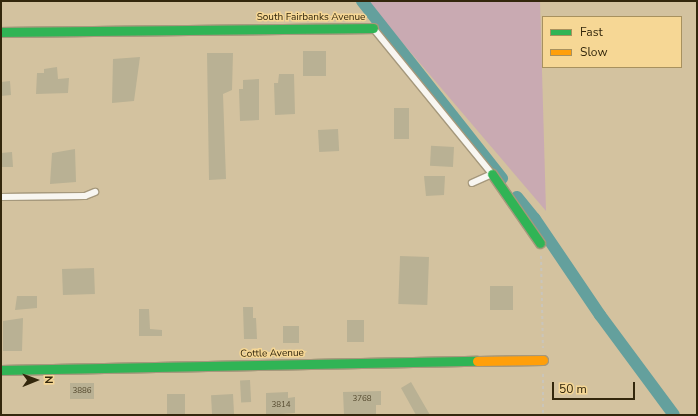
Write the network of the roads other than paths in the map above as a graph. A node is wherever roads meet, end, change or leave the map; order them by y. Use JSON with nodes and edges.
{"nodes":[{"id":1,"x":373,"y":28,"type":"joint"},
{"id":2,"x":1,"y":32,"type":"edge"},
{"id":3,"x":492,"y":174,"type":"junction"},
{"id":4,"x":472,"y":183,"type":"dead end"},
{"id":5,"x":95,"y":192,"type":"dead end"},
{"id":6,"x":1,"y":197,"type":"edge"},
{"id":7,"x":540,"y":243,"type":"road end"},
{"id":8,"x":543,"y":360,"type":"road end"},
{"id":9,"x":1,"y":370,"type":"edge"}],
"edges":[{"from":1,"to":2,"type":"street","name":"South Fairbanks Avenue"},
{"from":1,"to":3,"type":"lane","name":"South Fairbanks Avenue"},
{"from":3,"to":4,"type":"lane"},
{"from":3,"to":7,"type":"street","name":"South Fairbanks Avenue"},
{"from":5,"to":6,"type":"lane"},
{"from":8,"to":9,"type":"street","name":"Cottle Avenue"}]}
